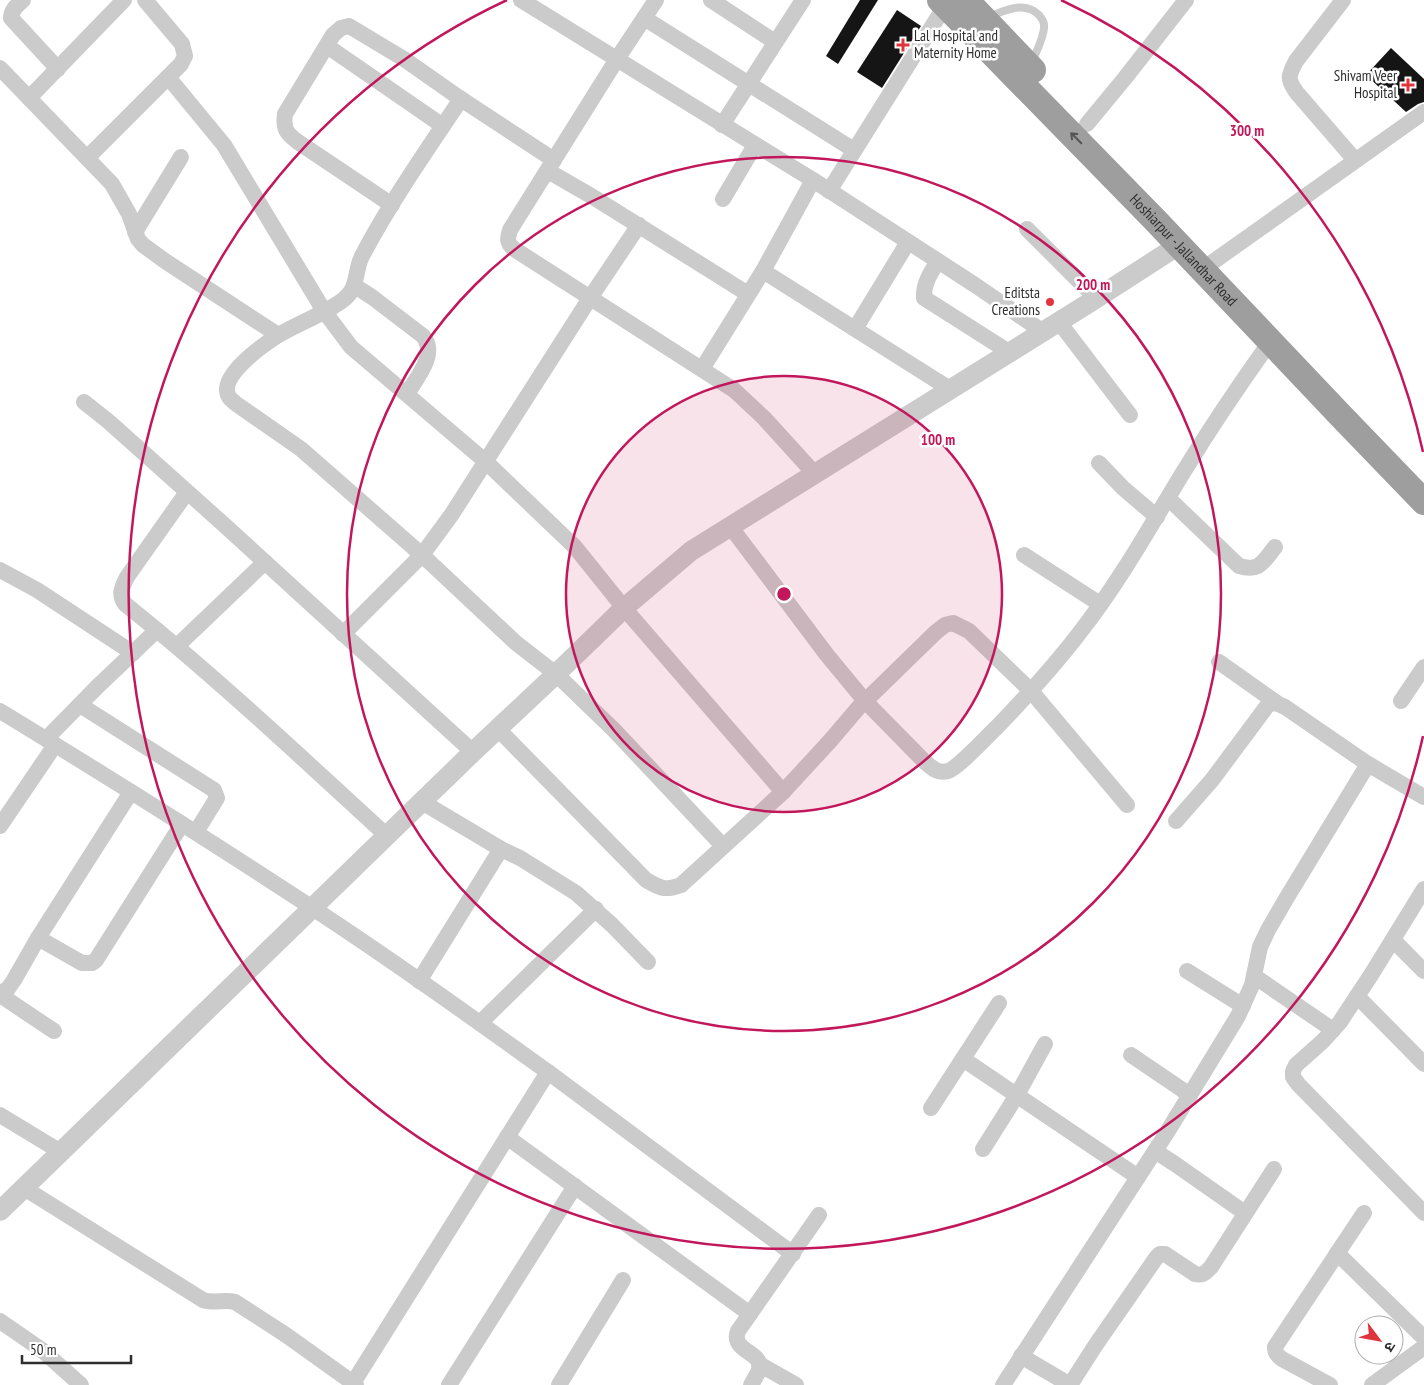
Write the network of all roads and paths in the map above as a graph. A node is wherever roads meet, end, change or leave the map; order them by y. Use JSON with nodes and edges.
{"nodes":[{"id":1,"x":23,"y":0,"type":"edge"},
{"id":2,"x":124,"y":0,"type":"edge"},
{"id":3,"x":145,"y":0,"type":"edge"},
{"id":4,"x":521,"y":0,"type":"edge"},
{"id":5,"x":656,"y":0,"type":"edge"},
{"id":6,"x":711,"y":0,"type":"edge"},
{"id":7,"x":803,"y":0,"type":"edge"},
{"id":8,"x":1186,"y":0,"type":"edge"},
{"id":9,"x":1343,"y":0,"type":"edge"},
{"id":10,"x":950,"y":2,"type":"edge"},
{"id":11,"x":544,"y":6,"type":"edge"},
{"id":12,"x":644,"y":18,"type":"junction"},
{"id":13,"x":984,"y":19,"type":"junction"},
{"id":14,"x":775,"y":42,"type":"junction"},
{"id":15,"x":326,"y":46,"type":"junction"},
{"id":16,"x":616,"y":59,"type":"junction"},
{"id":17,"x":1030,"y":66,"type":"junction"},
{"id":18,"x":0,"y":68,"type":"edge"},
{"id":19,"x":58,"y":68,"type":"junction"},
{"id":20,"x":168,"y":76,"type":"junction"},
{"id":21,"x":748,"y":84,"type":"junction"},
{"id":22,"x":29,"y":98,"type":"junction"},
{"id":23,"x":461,"y":99,"type":"junction"},
{"id":24,"x":1424,"y":112,"type":"edge"},
{"id":25,"x":1087,"y":124,"type":"junction"},
{"id":26,"x":722,"y":125,"type":"junction"},
{"id":27,"x":444,"y":126,"type":"junction"},
{"id":28,"x":755,"y":145,"type":"junction"},
{"id":29,"x":854,"y":150,"type":"junction"},
{"id":30,"x":181,"y":157,"type":"dead end"},
{"id":31,"x":87,"y":158,"type":"junction"},
{"id":32,"x":1355,"y":160,"type":"junction"},
{"id":33,"x":551,"y":166,"type":"junction"},
{"id":34,"x":813,"y":180,"type":"junction"},
{"id":35,"x":829,"y":191,"type":"junction"},
{"id":36,"x":723,"y":199,"type":"dead end"},
{"id":37,"x":392,"y":205,"type":"junction"},
{"id":38,"x":1163,"y":216,"type":"junction"},
{"id":39,"x":639,"y":225,"type":"junction"},
{"id":40,"x":1027,"y":228,"type":"dead end"},
{"id":41,"x":135,"y":232,"type":"junction"},
{"id":42,"x":908,"y":242,"type":"junction"},
{"id":43,"x":1179,"y":245,"type":"junction"},
{"id":44,"x":938,"y":261,"type":"junction"},
{"id":45,"x":1210,"y":264,"type":"junction"},
{"id":46,"x":763,"y":271,"type":"junction"},
{"id":47,"x":354,"y":286,"type":"junction"},
{"id":48,"x":748,"y":294,"type":"junction"},
{"id":49,"x":590,"y":298,"type":"junction"},
{"id":50,"x":1096,"y":298,"type":"junction"},
{"id":51,"x":324,"y":311,"type":"junction"},
{"id":52,"x":1050,"y":327,"type":"junction"},
{"id":53,"x":855,"y":329,"type":"junction"},
{"id":54,"x":278,"y":335,"type":"junction"},
{"id":55,"x":1270,"y":342,"type":"junction"},
{"id":56,"x":1009,"y":352,"type":"junction"},
{"id":57,"x":702,"y":369,"type":"junction"},
{"id":58,"x":950,"y":389,"type":"junction"},
{"id":59,"x":407,"y":394,"type":"junction"},
{"id":60,"x":84,"y":402,"type":"dead end"},
{"id":61,"x":1130,"y":415,"type":"dead end"},
{"id":62,"x":485,"y":461,"type":"junction"},
{"id":63,"x":1099,"y":463,"type":"dead end"},
{"id":64,"x":814,"y":473,"type":"junction"},
{"id":65,"x":1424,"y":478,"type":"edge"},
{"id":66,"x":187,"y":492,"type":"junction"},
{"id":67,"x":1168,"y":498,"type":"junction"},
{"id":68,"x":1424,"y":502,"type":"edge"},
{"id":69,"x":1157,"y":516,"type":"junction"},
{"id":70,"x":730,"y":526,"type":"junction"},
{"id":71,"x":1275,"y":547,"type":"dead end"},
{"id":72,"x":422,"y":555,"type":"junction"},
{"id":73,"x":1024,"y":555,"type":"dead end"},
{"id":74,"x":265,"y":562,"type":"junction"},
{"id":75,"x":0,"y":570,"type":"edge"},
{"id":76,"x":1100,"y":604,"type":"junction"},
{"id":77,"x":624,"y":608,"type":"junction"},
{"id":78,"x":157,"y":630,"type":"junction"},
{"id":79,"x":343,"y":634,"type":"junction"},
{"id":80,"x":177,"y":646,"type":"junction"},
{"id":81,"x":133,"y":653,"type":"junction"},
{"id":82,"x":1219,"y":662,"type":"dead end"},
{"id":83,"x":1424,"y":667,"type":"edge"},
{"id":84,"x":556,"y":674,"type":"junction"},
{"id":85,"x":1031,"y":691,"type":"junction"},
{"id":86,"x":865,"y":701,"type":"junction"},
{"id":87,"x":1400,"y":701,"type":"dead end"},
{"id":88,"x":1276,"y":703,"type":"junction"},
{"id":89,"x":80,"y":705,"type":"junction"},
{"id":90,"x":0,"y":711,"type":"edge"},
{"id":91,"x":498,"y":729,"type":"junction"},
{"id":92,"x":50,"y":742,"type":"junction"},
{"id":93,"x":473,"y":752,"type":"junction"},
{"id":94,"x":1368,"y":764,"type":"junction"},
{"id":95,"x":130,"y":792,"type":"junction"},
{"id":96,"x":783,"y":792,"type":"junction"},
{"id":97,"x":1424,"y":797,"type":"edge"},
{"id":98,"x":422,"y":802,"type":"junction"},
{"id":99,"x":1127,"y":805,"type":"dead end"},
{"id":100,"x":1176,"y":821,"type":"dead end"},
{"id":101,"x":0,"y":826,"type":"edge"},
{"id":102,"x":189,"y":828,"type":"junction"},
{"id":103,"x":387,"y":836,"type":"junction"},
{"id":104,"x":723,"y":846,"type":"junction"},
{"id":105,"x":501,"y":849,"type":"junction"},
{"id":106,"x":1424,"y":889,"type":"edge"},
{"id":107,"x":313,"y":908,"type":"junction"},
{"id":108,"x":596,"y":910,"type":"junction"},
{"id":109,"x":38,"y":938,"type":"junction"},
{"id":110,"x":1393,"y":940,"type":"junction"},
{"id":111,"x":648,"y":962,"type":"dead end"},
{"id":112,"x":1187,"y":971,"type":"dead end"},
{"id":113,"x":1424,"y":971,"type":"edge"},
{"id":114,"x":1254,"y":976,"type":"junction"},
{"id":115,"x":419,"y":981,"type":"junction"},
{"id":116,"x":0,"y":994,"type":"edge"},
{"id":117,"x":1357,"y":996,"type":"junction"},
{"id":118,"x":999,"y":1003,"type":"dead end"},
{"id":119,"x":1243,"y":1006,"type":"junction"},
{"id":120,"x":480,"y":1023,"type":"junction"},
{"id":121,"x":1333,"y":1030,"type":"junction"},
{"id":122,"x":54,"y":1031,"type":"dead end"},
{"id":123,"x":1045,"y":1044,"type":"dead end"},
{"id":124,"x":1131,"y":1055,"type":"dead end"},
{"id":125,"x":963,"y":1059,"type":"junction"},
{"id":126,"x":1424,"y":1064,"type":"edge"},
{"id":127,"x":548,"y":1072,"type":"junction"},
{"id":128,"x":1017,"y":1095,"type":"junction"},
{"id":129,"x":1190,"y":1095,"type":"junction"},
{"id":130,"x":931,"y":1108,"type":"dead end"},
{"id":131,"x":0,"y":1115,"type":"edge"},
{"id":132,"x":507,"y":1137,"type":"junction"},
{"id":133,"x":983,"y":1150,"type":"dead end"},
{"id":134,"x":1155,"y":1151,"type":"junction"},
{"id":135,"x":61,"y":1152,"type":"junction"},
{"id":136,"x":1274,"y":1169,"type":"dead end"},
{"id":137,"x":1138,"y":1177,"type":"junction"},
{"id":138,"x":575,"y":1186,"type":"junction"},
{"id":139,"x":24,"y":1188,"type":"junction"},
{"id":140,"x":0,"y":1211,"type":"edge"},
{"id":141,"x":1245,"y":1213,"type":"junction"},
{"id":142,"x":1364,"y":1213,"type":"dead end"},
{"id":143,"x":1424,"y":1214,"type":"edge"},
{"id":144,"x":819,"y":1215,"type":"dead end"},
{"id":145,"x":1337,"y":1253,"type":"junction"},
{"id":146,"x":793,"y":1254,"type":"junction"},
{"id":147,"x":623,"y":1280,"type":"dead end"},
{"id":148,"x":750,"y":1314,"type":"junction"},
{"id":149,"x":0,"y":1321,"type":"edge"},
{"id":150,"x":1424,"y":1338,"type":"edge"},
{"id":151,"x":1424,"y":1346,"type":"edge"},
{"id":152,"x":1021,"y":1356,"type":"junction"},
{"id":153,"x":759,"y":1364,"type":"junction"},
{"id":154,"x":354,"y":1384,"type":"edge"},
{"id":155,"x":81,"y":1385,"type":"edge"},
{"id":156,"x":449,"y":1385,"type":"edge"},
{"id":157,"x":559,"y":1385,"type":"edge"},
{"id":158,"x":751,"y":1385,"type":"edge"},
{"id":159,"x":796,"y":1385,"type":"edge"},
{"id":160,"x":1003,"y":1385,"type":"edge"},
{"id":161,"x":1070,"y":1385,"type":"edge"},
{"id":162,"x":1330,"y":1385,"type":"edge"},
{"id":163,"x":1372,"y":1385,"type":"edge"}],
"edges":[{"from":1,"to":19,"type":"street"},
{"from":2,"to":19,"type":"street"},
{"from":3,"to":20,"type":"street"},
{"from":4,"to":11,"type":"street"},
{"from":5,"to":12,"type":"street"},
{"from":6,"to":14,"type":"street"},
{"from":7,"to":14,"type":"street"},
{"from":8,"to":25,"type":"street"},
{"from":9,"to":32,"type":"street"},
{"from":10,"to":13,"type":"highway","name":"Hoshiarpur - Jallandhar Road"},
{"from":10,"to":29,"type":"street"},
{"from":38,"to":10,"type":"highway","name":"Hoshiarpur - Jallandhar Road","one_way":true},
{"from":11,"to":16,"type":"street"},
{"from":12,"to":16,"type":"street"},
{"from":12,"to":21,"type":"street"},
{"from":13,"to":17,"type":"highway","name":"Hoshiarpur - Jallandhar Road"},
{"from":13,"to":17,"type":"lane"},
{"from":14,"to":21,"type":"street"},
{"from":15,"to":23,"type":"street"},
{"from":15,"to":27,"type":"street"},
{"from":15,"to":37,"type":"street"},
{"from":16,"to":26,"type":"street"},
{"from":16,"to":33,"type":"street"},
{"from":17,"to":25,"type":"highway","name":"Hoshiarpur - Jallandhar Road"},
{"from":18,"to":22,"type":"street"},
{"from":19,"to":22,"type":"street"},
{"from":20,"to":31,"type":"street"},
{"from":20,"to":51,"type":"street"},
{"from":21,"to":26,"type":"street"},
{"from":21,"to":29,"type":"street"},
{"from":22,"to":31,"type":"street"},
{"from":23,"to":27,"type":"street"},
{"from":23,"to":33,"type":"street"},
{"from":24,"to":32,"type":"street"},
{"from":25,"to":38,"type":"highway","name":"Hoshiarpur - Jallandhar Road"},
{"from":26,"to":28,"type":"street"},
{"from":27,"to":37,"type":"street"},
{"from":28,"to":34,"type":"street"},
{"from":28,"to":36,"type":"street"},
{"from":29,"to":35,"type":"street"},
{"from":30,"to":41,"type":"street"},
{"from":31,"to":41,"type":"street"},
{"from":32,"to":45,"type":"street"},
{"from":33,"to":39,"type":"street"},
{"from":33,"to":49,"type":"street"},
{"from":34,"to":35,"type":"street"},
{"from":34,"to":46,"type":"street"},
{"from":35,"to":42,"type":"street"},
{"from":37,"to":47,"type":"street"},
{"from":38,"to":43,"type":"highway","name":"Hoshiarpur - Jallandhar Road"},
{"from":38,"to":45,"type":"highway","name":"Hoshiarpur - Jallandhar Road"},
{"from":39,"to":48,"type":"street"},
{"from":39,"to":49,"type":"street"},
{"from":40,"to":50,"type":"street"},
{"from":41,"to":54,"type":"street"},
{"from":42,"to":44,"type":"street"},
{"from":42,"to":53,"type":"street"},
{"from":43,"to":45,"type":"highway","name":"Hoshiarpur - Jallandhar Road"},
{"from":43,"to":50,"type":"street"},
{"from":44,"to":52,"type":"street"},
{"from":44,"to":56,"type":"street"},
{"from":45,"to":55,"type":"highway","name":"Hoshiarpur - Jallandhar Road"},
{"from":45,"to":65,"type":"highway","name":"Hoshiarpur - Jallandhar Road"},
{"from":46,"to":48,"type":"street"},
{"from":46,"to":53,"type":"street"},
{"from":47,"to":51,"type":"street"},
{"from":47,"to":59,"type":"street"},
{"from":48,"to":57,"type":"street"},
{"from":49,"to":57,"type":"street"},
{"from":49,"to":62,"type":"street"},
{"from":50,"to":52,"type":"street"},
{"from":51,"to":54,"type":"street"},
{"from":51,"to":59,"type":"street"},
{"from":52,"to":56,"type":"street"},
{"from":52,"to":61,"type":"street"},
{"from":53,"to":58,"type":"street"},
{"from":54,"to":72,"type":"street"},
{"from":55,"to":67,"type":"street"},
{"from":55,"to":68,"type":"highway","name":"Hoshiarpur - Jallandhar Road"},
{"from":56,"to":58,"type":"street"},
{"from":57,"to":64,"type":"street"},
{"from":58,"to":64,"type":"street"},
{"from":59,"to":62,"type":"street"},
{"from":60,"to":66,"type":"street"},
{"from":62,"to":72,"type":"street"},
{"from":62,"to":77,"type":"street"},
{"from":63,"to":69,"type":"street"},
{"from":64,"to":70,"type":"street"},
{"from":66,"to":74,"type":"street"},
{"from":66,"to":78,"type":"street"},
{"from":67,"to":69,"type":"street"},
{"from":67,"to":71,"type":"street"},
{"from":69,"to":76,"type":"street"},
{"from":70,"to":77,"type":"street"},
{"from":70,"to":86,"type":"street"},
{"from":72,"to":79,"type":"street"},
{"from":72,"to":84,"type":"street"},
{"from":73,"to":76,"type":"street"},
{"from":74,"to":79,"type":"street"},
{"from":74,"to":80,"type":"street"},
{"from":75,"to":81,"type":"street"},
{"from":76,"to":85,"type":"street"},
{"from":77,"to":84,"type":"street"},
{"from":77,"to":96,"type":"street"},
{"from":78,"to":80,"type":"street"},
{"from":78,"to":81,"type":"street"},
{"from":79,"to":93,"type":"street"},
{"from":80,"to":103,"type":"street"},
{"from":81,"to":89,"type":"street"},
{"from":82,"to":88,"type":"street"},
{"from":83,"to":87,"type":"street"},
{"from":84,"to":91,"type":"street"},
{"from":84,"to":104,"type":"street"},
{"from":85,"to":86,"type":"street"},
{"from":85,"to":86,"type":"street"},
{"from":85,"to":99,"type":"street"},
{"from":86,"to":96,"type":"street"},
{"from":88,"to":94,"type":"street"},
{"from":88,"to":100,"type":"street"},
{"from":89,"to":92,"type":"street"},
{"from":89,"to":102,"type":"street"},
{"from":90,"to":92,"type":"street"},
{"from":91,"to":93,"type":"street"},
{"from":91,"to":104,"type":"street"},
{"from":92,"to":95,"type":"street"},
{"from":92,"to":101,"type":"street"},
{"from":93,"to":98,"type":"street"},
{"from":94,"to":97,"type":"street"},
{"from":94,"to":114,"type":"street"},
{"from":95,"to":102,"type":"street"},
{"from":95,"to":109,"type":"street"},
{"from":96,"to":104,"type":"street"},
{"from":98,"to":103,"type":"street"},
{"from":98,"to":105,"type":"street"},
{"from":102,"to":107,"type":"street"},
{"from":102,"to":109,"type":"street"},
{"from":103,"to":107,"type":"street"},
{"from":105,"to":108,"type":"street"},
{"from":105,"to":115,"type":"street"},
{"from":106,"to":110,"type":"street"},
{"from":107,"to":115,"type":"street"},
{"from":107,"to":135,"type":"street"},
{"from":108,"to":111,"type":"street"},
{"from":108,"to":120,"type":"street"},
{"from":109,"to":116,"type":"street"},
{"from":110,"to":113,"type":"street"},
{"from":110,"to":117,"type":"street"},
{"from":112,"to":119,"type":"street"},
{"from":114,"to":119,"type":"street"},
{"from":114,"to":121,"type":"street"},
{"from":115,"to":120,"type":"street"},
{"from":116,"to":122,"type":"street"},
{"from":117,"to":121,"type":"street"},
{"from":117,"to":126,"type":"street"},
{"from":118,"to":125,"type":"street"},
{"from":119,"to":129,"type":"street"},
{"from":120,"to":127,"type":"street"},
{"from":121,"to":143,"type":"street"},
{"from":123,"to":128,"type":"street"},
{"from":124,"to":129,"type":"street"},
{"from":125,"to":128,"type":"street"},
{"from":125,"to":130,"type":"street"},
{"from":127,"to":132,"type":"street"},
{"from":127,"to":146,"type":"street"},
{"from":128,"to":133,"type":"street"},
{"from":128,"to":137,"type":"street"},
{"from":129,"to":134,"type":"street"},
{"from":131,"to":135,"type":"street"},
{"from":132,"to":138,"type":"street"},
{"from":132,"to":154,"type":"street"},
{"from":134,"to":137,"type":"street"},
{"from":134,"to":141,"type":"street"},
{"from":135,"to":139,"type":"street"},
{"from":136,"to":141,"type":"street"},
{"from":137,"to":152,"type":"street"},
{"from":138,"to":148,"type":"street"},
{"from":138,"to":156,"type":"street"},
{"from":139,"to":140,"type":"street"},
{"from":139,"to":154,"type":"street"},
{"from":141,"to":161,"type":"street"},
{"from":142,"to":145,"type":"street"},
{"from":144,"to":146,"type":"street"},
{"from":145,"to":150,"type":"street"},
{"from":145,"to":162,"type":"street"},
{"from":146,"to":148,"type":"street"},
{"from":147,"to":157,"type":"street"},
{"from":148,"to":153,"type":"street"},
{"from":149,"to":155,"type":"street"},
{"from":151,"to":163,"type":"street"},
{"from":152,"to":160,"type":"street"},
{"from":152,"to":161,"type":"street"},
{"from":153,"to":158,"type":"street"},
{"from":153,"to":159,"type":"street"}]}
